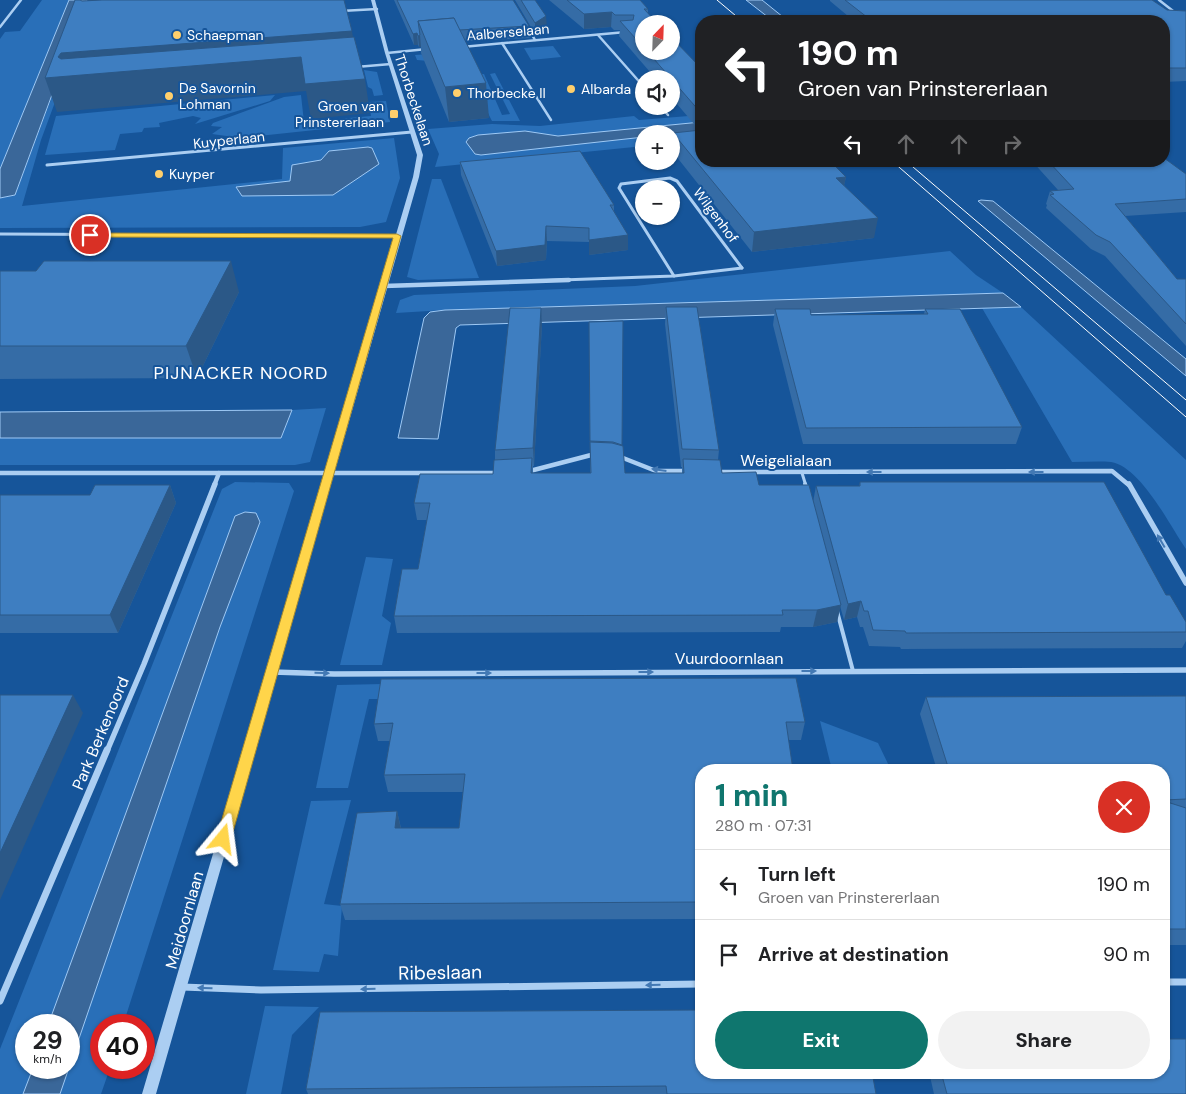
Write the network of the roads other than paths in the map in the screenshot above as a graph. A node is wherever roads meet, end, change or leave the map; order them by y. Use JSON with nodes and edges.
{"nodes":[{"id":1,"x":21,"y":0,"type":"edge"},
{"id":2,"x":373,"y":0,"type":"edge"},
{"id":3,"x":1159,"y":0,"type":"edge"},
{"id":4,"x":376,"y":9,"type":"junction"},
{"id":5,"x":340,"y":11,"type":"edge"},
{"id":6,"x":524,"y":21,"type":"edge"},
{"id":7,"x":1186,"y":21,"type":"edge"},
{"id":8,"x":0,"y":27,"type":"edge"},
{"id":9,"x":631,"y":32,"type":"edge"},
{"id":10,"x":598,"y":35,"type":"junction"},
{"id":11,"x":535,"y":40,"type":"junction"},
{"id":12,"x":502,"y":44,"type":"junction"},
{"id":13,"x":454,"y":47,"type":"edge"},
{"id":14,"x":435,"y":49,"type":"edge"},
{"id":15,"x":387,"y":52,"type":"junction"},
{"id":16,"x":391,"y":64,"type":"junction"},
{"id":17,"x":353,"y":67,"type":"edge"},
{"id":18,"x":635,"y":77,"type":"edge"},
{"id":19,"x":551,"y":120,"type":"dead end"},
{"id":20,"x":412,"y":132,"type":"junction"},
{"id":21,"x":47,"y":165,"type":"dead end"},
{"id":22,"x":0,"y":234,"type":"edge"},
{"id":23,"x":397,"y":236,"type":"junction"},
{"id":24,"x":674,"y":276,"type":"junction"},
{"id":25,"x":384,"y":286,"type":"junction"},
{"id":26,"x":605,"y":454,"type":"edge"},
{"id":27,"x":613,"y":455,"type":"edge"},
{"id":28,"x":693,"y":471,"type":"edge"},
{"id":29,"x":712,"y":472,"type":"edge"},
{"id":30,"x":0,"y":473,"type":"edge"},
{"id":31,"x":220,"y":473,"type":"junction"},
{"id":32,"x":330,"y":473,"type":"junction"},
{"id":33,"x":509,"y":473,"type":"edge"},
{"id":34,"x":519,"y":473,"type":"edge"},
{"id":35,"x":802,"y":473,"type":"junction"},
{"id":36,"x":809,"y":500,"type":"edge"},
{"id":37,"x":1186,"y":583,"type":"edge"},
{"id":38,"x":837,"y":608,"type":"edge"},
{"id":39,"x":1186,"y":670,"type":"edge"},
{"id":40,"x":853,"y":671,"type":"junction"},
{"id":41,"x":273,"y":672,"type":"junction"},
{"id":42,"x":1170,"y":982,"type":"edge"},
{"id":43,"x":1186,"y":982,"type":"edge"},
{"id":44,"x":695,"y":984,"type":"edge"},
{"id":45,"x":179,"y":987,"type":"junction"},
{"id":46,"x":0,"y":1001,"type":"edge"},
{"id":47,"x":149,"y":1094,"type":"edge"}],
"edges":[{"from":1,"to":8,"type":"street"},
{"from":2,"to":4,"type":"street","name":"Thorbeckelaan"},
{"from":3,"to":7,"type":"street"},
{"from":4,"to":5,"type":"street"},
{"from":4,"to":15,"type":"street","name":"Thorbeckelaan"},
{"from":6,"to":11,"type":"street"},
{"from":9,"to":10,"type":"street","name":"Aalberselaan"},
{"from":10,"to":11,"type":"street","name":"Aalberselaan"},
{"from":10,"to":18,"type":"street"},
{"from":11,"to":12,"type":"street","name":"Aalberselaan"},
{"from":12,"to":13,"type":"street","name":"Aalberselaan"},
{"from":12,"to":19,"type":"street"},
{"from":14,"to":15,"type":"street"},
{"from":15,"to":16,"type":"street","name":"Thorbeckelaan"},
{"from":16,"to":17,"type":"street"},
{"from":16,"to":20,"type":"street","name":"Thorbeckelaan"},
{"from":20,"to":21,"type":"street","name":"Kuyperlaan"},
{"from":20,"to":23,"type":"street","name":"Thorbeckelaan"},
{"from":22,"to":23,"type":"street"},
{"from":23,"to":25,"type":"street","name":"Meidoornlaan"},
{"from":24,"to":24,"type":"street","name":"Wilgenhof"},
{"from":24,"to":25,"type":"street","name":"Wilgenhof"},
{"from":25,"to":32,"type":"street","name":"Meidoornlaan"},
{"from":26,"to":34,"type":"street"},
{"from":28,"to":27,"type":"street","one_way":true},
{"from":29,"to":35,"type":"street","name":"Weigelialaan"},
{"from":30,"to":31,"type":"street"},
{"from":31,"to":32,"type":"street"},
{"from":31,"to":46,"type":"street","name":"Park Berkenoord"},
{"from":32,"to":33,"type":"street"},
{"from":32,"to":41,"type":"street","name":"Meidoornlaan"},
{"from":35,"to":36,"type":"lane"},
{"from":37,"to":35,"type":"street","name":"Weigelialaan","one_way":true},
{"from":38,"to":40,"type":"lane"},
{"from":39,"to":40,"type":"street","name":"Vuurdoornlaan"},
{"from":41,"to":40,"type":"street","name":"Vuurdoornlaan","one_way":true},
{"from":41,"to":45,"type":"street","name":"Meidoornlaan"},
{"from":42,"to":43,"type":"street"},
{"from":44,"to":45,"type":"street","name":"Ribeslaan","one_way":true},
{"from":45,"to":47,"type":"street","name":"Meidoornlaan"}]}
